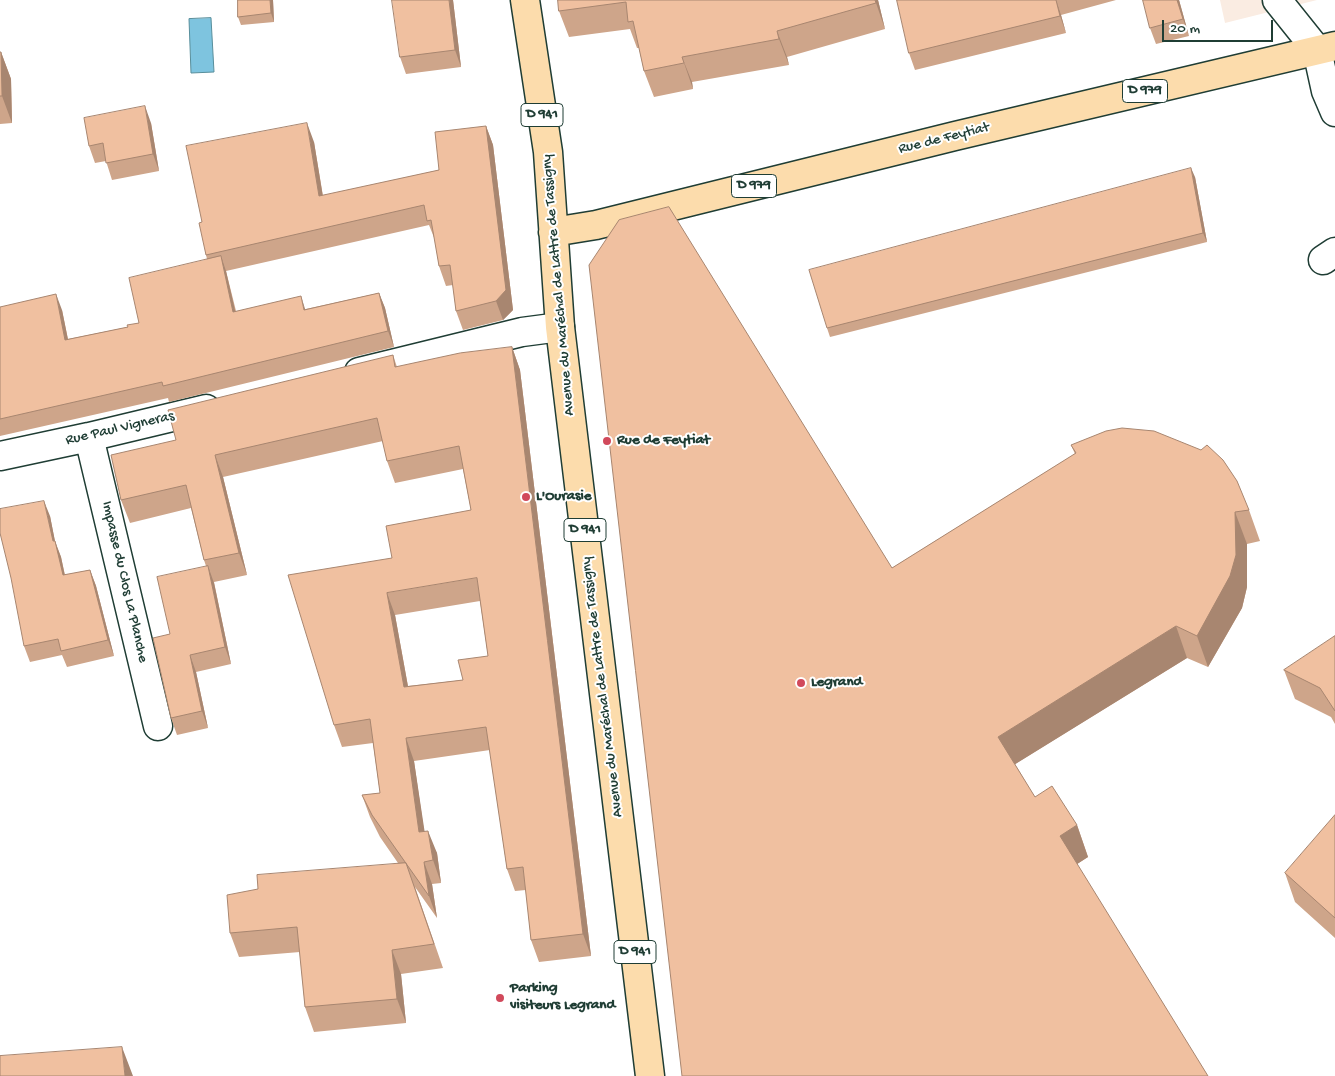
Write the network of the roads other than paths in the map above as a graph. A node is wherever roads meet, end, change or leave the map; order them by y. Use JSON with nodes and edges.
{"nodes":[{"id":1,"x":525,"y":0,"type":"edge"},
{"id":2,"x":1277,"y":0,"type":"edge"},
{"id":3,"x":1326,"y":48,"type":"edge"},
{"id":4,"x":1335,"y":112,"type":"edge"},
{"id":5,"x":553,"y":232,"type":"junction"},
{"id":6,"x":560,"y":327,"type":"junction"},
{"id":7,"x":339,"y":376,"type":"edge"},
{"id":8,"x":234,"y":402,"type":"edge"},
{"id":9,"x":89,"y":437,"type":"junction"},
{"id":10,"x":0,"y":456,"type":"edge"},
{"id":11,"x":158,"y":726,"type":"dead end"},
{"id":12,"x":650,"y":1076,"type":"edge"}],
"edges":[{"from":1,"to":5,"type":"main road","name":"Avenue du Maréchal de Lattre de Tassigny","number":"D 941"},
{"from":2,"to":3,"type":"street"},
{"from":3,"to":4,"type":"street"},
{"from":3,"to":5,"type":"main road","name":"Rue de Feytiat","number":"D 979"},
{"from":5,"to":6,"type":"main road","name":"Avenue du Maréchal de Lattre de Tassigny","number":"D 941"},
{"from":6,"to":7,"type":"street"},
{"from":6,"to":12,"type":"main road","name":"Avenue du Maréchal de Lattre de Tassigny","number":"D 941"},
{"from":8,"to":9,"type":"street","name":"Rue Paul Vigneras"},
{"from":9,"to":10,"type":"street","name":"Rue Paul Vigneras"},
{"from":9,"to":11,"type":"street","name":"Impasse du Clos La Planche"}]}
